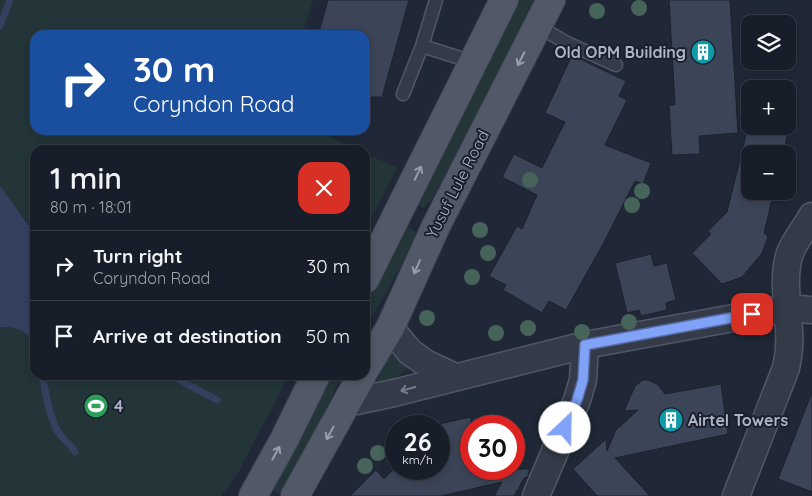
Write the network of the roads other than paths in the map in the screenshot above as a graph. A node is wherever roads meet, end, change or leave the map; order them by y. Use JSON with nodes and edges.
{"nodes":[{"id":1,"x":436,"y":0,"type":"edge"},
{"id":2,"x":504,"y":0,"type":"edge"},
{"id":3,"x":551,"y":0,"type":"edge"},
{"id":4,"x":538,"y":26,"type":"junction"},
{"id":5,"x":422,"y":46,"type":"junction"},
{"id":6,"x":473,"y":62,"type":"junction"},
{"id":7,"x":616,"y":65,"type":"dead end"},
{"id":8,"x":403,"y":94,"type":"dead end"},
{"id":9,"x":400,"y":211,"type":"junction"},
{"id":10,"x":812,"y":216,"type":"edge"},
{"id":11,"x":436,"y":226,"type":"junction"},
{"id":12,"x":370,"y":269,"type":"edge"},
{"id":13,"x":800,"y":309,"type":"edge"},
{"id":14,"x":390,"y":328,"type":"junction"},
{"id":15,"x":585,"y":345,"type":"junction"},
{"id":16,"x":370,"y":361,"type":"edge"},
{"id":17,"x":455,"y":377,"type":"junction"},
{"id":18,"x":314,"y":380,"type":"edge"},
{"id":19,"x":359,"y":380,"type":"edge"},
{"id":20,"x":347,"y":403,"type":"junction"},
{"id":21,"x":253,"y":496,"type":"edge"},
{"id":22,"x":295,"y":496,"type":"edge"},
{"id":23,"x":536,"y":496,"type":"edge"},
{"id":24,"x":736,"y":496,"type":"edge"}],
"edges":[{"from":1,"to":5,"type":"lane"},
{"from":2,"to":6,"type":"main road"},
{"from":3,"to":4,"type":"main road","name":"Yusuf Lule Road"},
{"from":4,"to":7,"type":"lane"},
{"from":4,"to":11,"type":"main road","name":"Yusuf Lule Road","one_way":true},
{"from":5,"to":6,"type":"lane"},
{"from":5,"to":8,"type":"lane"},
{"from":9,"to":6,"type":"main road","one_way":true},
{"from":9,"to":11,"type":"main road"},
{"from":9,"to":12,"type":"main road"},
{"from":10,"to":13,"type":"street"},
{"from":11,"to":14,"type":"main road","name":"Yusuf Lule Road","one_way":true},
{"from":13,"to":15,"type":"street"},
{"from":13,"to":24,"type":"street"},
{"from":14,"to":16,"type":"main road","name":"Yusuf Lule Road"},
{"from":14,"to":17,"type":"street"},
{"from":15,"to":17,"type":"street"},
{"from":15,"to":23,"type":"street"},
{"from":17,"to":20,"type":"street","one_way":true},
{"from":21,"to":18,"type":"main road","one_way":true},
{"from":19,"to":20,"type":"main road"},
{"from":20,"to":22,"type":"main road","one_way":true}]}
